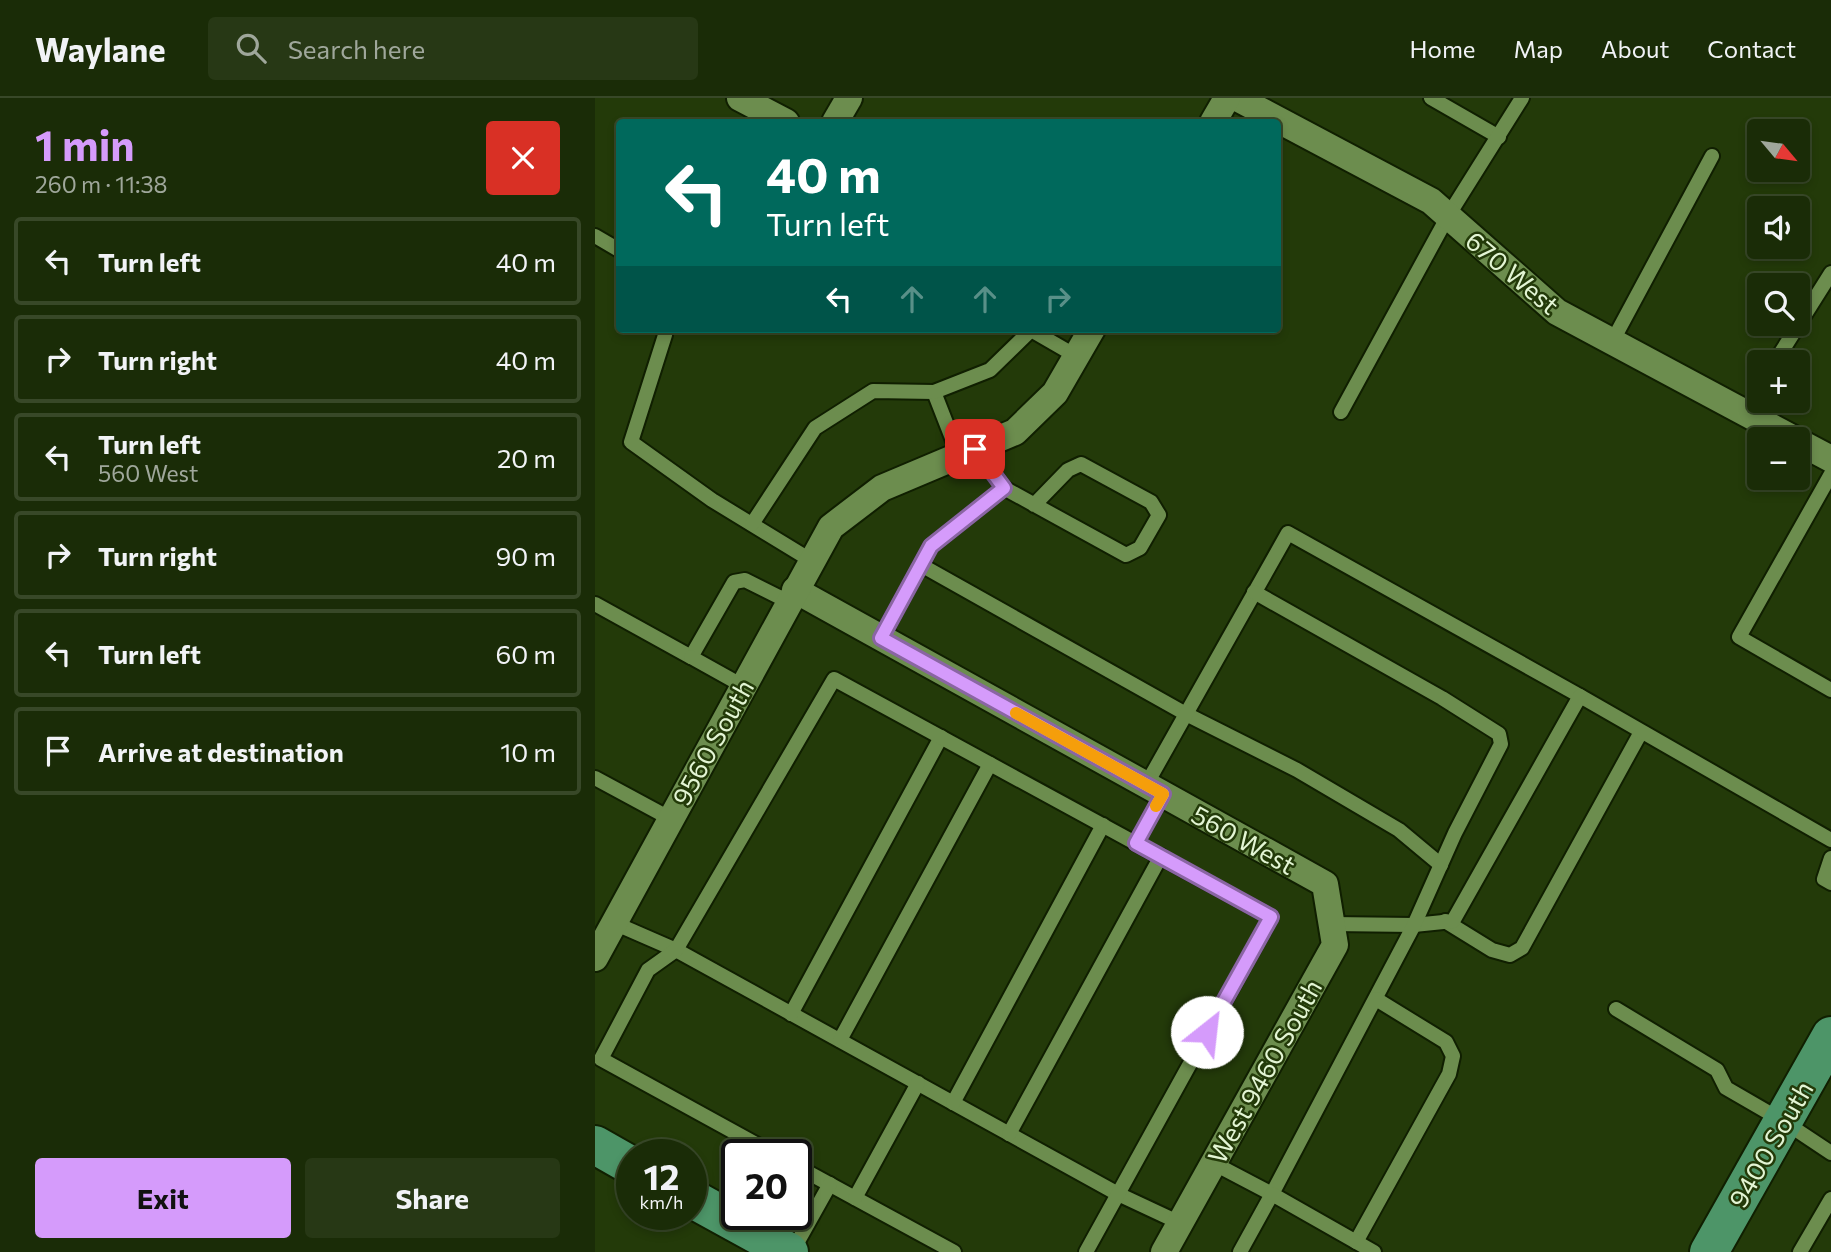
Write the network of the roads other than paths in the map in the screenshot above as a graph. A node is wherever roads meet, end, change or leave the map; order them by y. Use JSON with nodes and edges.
{"nodes":[{"id":1,"x":740,"y":98,"type":"edge"},
{"id":2,"x":849,"y":98,"type":"edge"},
{"id":3,"x":1227,"y":98,"type":"edge"},
{"id":4,"x":1237,"y":98,"type":"edge"},
{"id":5,"x":1431,"y":98,"type":"edge"},
{"id":6,"x":1523,"y":98,"type":"edge"},
{"id":7,"x":780,"y":119,"type":"edge"},
{"id":8,"x":837,"y":119,"type":"edge"},
{"id":9,"x":1215,"y":119,"type":"edge"},
{"id":10,"x":1277,"y":119,"type":"edge"},
{"id":11,"x":1281,"y":121,"type":"edge"},
{"id":12,"x":1499,"y":137,"type":"junction"},
{"id":13,"x":1712,"y":156,"type":"dead end"},
{"id":14,"x":1448,"y":216,"type":"junction"},
{"id":15,"x":595,"y":236,"type":"edge"},
{"id":16,"x":616,"y":248,"type":"edge"},
{"id":17,"x":1831,"y":273,"type":"edge"},
{"id":18,"x":664,"y":333,"type":"edge"},
{"id":19,"x":1028,"y":333,"type":"edge"},
{"id":20,"x":1036,"y":333,"type":"edge"},
{"id":21,"x":1090,"y":333,"type":"edge"},
{"id":22,"x":1612,"y":342,"type":"junction"},
{"id":23,"x":1783,"y":350,"type":"edge"},
{"id":24,"x":1076,"y":356,"type":"junction"},
{"id":25,"x":934,"y":392,"type":"junction"},
{"id":26,"x":1747,"y":400,"type":"edge"},
{"id":27,"x":1341,"y":412,"type":"dead end"},
{"id":28,"x":1765,"y":413,"type":"edge"},
{"id":29,"x":1781,"y":427,"type":"edge"},
{"id":30,"x":1810,"y":448,"type":"edge"},
{"id":31,"x":967,"y":453,"type":"junction"},
{"id":32,"x":1831,"y":459,"type":"edge"},
{"id":33,"x":1831,"y":474,"type":"edge"},
{"id":34,"x":1004,"y":488,"type":"junction"},
{"id":35,"x":1034,"y":505,"type":"junction"},
{"id":36,"x":752,"y":524,"type":"junction"},
{"id":37,"x":812,"y":561,"type":"junction"},
{"id":38,"x":921,"y":565,"type":"junction"},
{"id":39,"x":1254,"y":592,"type":"junction"},
{"id":40,"x":792,"y":596,"type":"junction"},
{"id":41,"x":595,"y":604,"type":"edge"},
{"id":42,"x":881,"y":638,"type":"junction"},
{"id":43,"x":691,"y":657,"type":"junction"},
{"id":44,"x":743,"y":687,"type":"junction"},
{"id":45,"x":1831,"y":690,"type":"edge"},
{"id":46,"x":1580,"y":696,"type":"junction"},
{"id":47,"x":1186,"y":714,"type":"junction"},
{"id":48,"x":1641,"y":732,"type":"junction"},
{"id":49,"x":941,"y":737,"type":"junction"},
{"id":50,"x":990,"y":764,"type":"junction"},
{"id":51,"x":595,"y":778,"type":"edge"},
{"id":52,"x":1155,"y":789,"type":"junction"},
{"id":53,"x":671,"y":819,"type":"junction"},
{"id":54,"x":1103,"y":825,"type":"junction"},
{"id":55,"x":1831,"y":840,"type":"edge"},
{"id":56,"x":1136,"y":843,"type":"junction"},
{"id":57,"x":1161,"y":856,"type":"junction"},
{"id":58,"x":1831,"y":858,"type":"edge"},
{"id":59,"x":1441,"y":865,"type":"junction"},
{"id":60,"x":1831,"y":883,"type":"edge"},
{"id":61,"x":1325,"y":884,"type":"joint"},
{"id":62,"x":1445,"y":921,"type":"junction"},
{"id":63,"x":614,"y":923,"type":"junction"},
{"id":64,"x":1331,"y":924,"type":"junction"},
{"id":65,"x":1414,"y":925,"type":"junction"},
{"id":66,"x":676,"y":950,"type":"junction"},
{"id":67,"x":596,"y":954,"type":"edge"},
{"id":68,"x":1375,"y":999,"type":"junction"},
{"id":69,"x":1616,"y":1009,"type":"dead end"},
{"id":70,"x":791,"y":1014,"type":"junction"},
{"id":71,"x":1831,"y":1036,"type":"edge"},
{"id":72,"x":840,"y":1040,"type":"junction"},
{"id":73,"x":918,"y":1083,"type":"junction"},
{"id":74,"x":953,"y":1103,"type":"junction"},
{"id":75,"x":1783,"y":1121,"type":"junction"},
{"id":76,"x":1009,"y":1134,"type":"junction"},
{"id":77,"x":747,"y":1139,"type":"edge"},
{"id":78,"x":595,"y":1145,"type":"edge"},
{"id":79,"x":1831,"y":1153,"type":"edge"},
{"id":80,"x":616,"y":1157,"type":"edge"},
{"id":81,"x":1213,"y":1163,"type":"junction"},
{"id":82,"x":812,"y":1174,"type":"edge"},
{"id":83,"x":830,"y":1184,"type":"junction"},
{"id":84,"x":1118,"y":1194,"type":"junction"},
{"id":85,"x":1272,"y":1194,"type":"junction"},
{"id":86,"x":855,"y":1198,"type":"junction"},
{"id":87,"x":1831,"y":1199,"type":"edge"},
{"id":88,"x":707,"y":1207,"type":"edge"},
{"id":89,"x":1180,"y":1223,"type":"junction"},
{"id":90,"x":1356,"y":1242,"type":"junction"},
{"id":91,"x":788,"y":1251,"type":"edge"},
{"id":92,"x":954,"y":1252,"type":"edge"},
{"id":93,"x":1086,"y":1252,"type":"edge"},
{"id":94,"x":1164,"y":1252,"type":"edge"},
{"id":95,"x":1240,"y":1252,"type":"edge"},
{"id":96,"x":1374,"y":1252,"type":"edge"},
{"id":97,"x":1709,"y":1252,"type":"edge"},
{"id":98,"x":1800,"y":1252,"type":"edge"}],
"edges":[{"from":1,"to":7,"type":"street"},
{"from":2,"to":8,"type":"street"},
{"from":3,"to":9,"type":"street"},
{"from":4,"to":10,"type":"street","name":"670 West"},
{"from":5,"to":12,"type":"lane"},
{"from":6,"to":12,"type":"lane"},
{"from":11,"to":14,"type":"street","name":"670 West"},
{"from":12,"to":14,"type":"lane"},
{"from":13,"to":22,"type":"lane"},
{"from":14,"to":22,"type":"street","name":"670 West"},
{"from":14,"to":27,"type":"lane"},
{"from":15,"to":16,"type":"lane"},
{"from":17,"to":23,"type":"lane"},
{"from":18,"to":36,"type":"lane"},
{"from":19,"to":25,"type":"lane"},
{"from":20,"to":24,"type":"lane"},
{"from":21,"to":24,"type":"street"},
{"from":22,"to":26,"type":"street","name":"670 West"},
{"from":24,"to":31,"type":"street"},
{"from":25,"to":31,"type":"lane"},
{"from":25,"to":36,"type":"lane"},
{"from":28,"to":29,"type":"street","name":"670 West"},
{"from":30,"to":32,"type":"street","name":"670 West"},
{"from":31,"to":34,"type":"lane"},
{"from":31,"to":37,"type":"street","name":"9560 South"},
{"from":33,"to":45,"type":"lane"},
{"from":34,"to":35,"type":"lane"},
{"from":34,"to":38,"type":"lane"},
{"from":35,"to":35,"type":"lane"},
{"from":36,"to":37,"type":"lane"},
{"from":37,"to":40,"type":"street","name":"9560 South"},
{"from":38,"to":42,"type":"lane"},
{"from":38,"to":47,"type":"lane"},
{"from":39,"to":46,"type":"lane"},
{"from":39,"to":47,"type":"lane"},
{"from":39,"to":59,"type":"lane"},
{"from":40,"to":42,"type":"street","name":"560 West"},
{"from":40,"to":43,"type":"lane"},
{"from":40,"to":44,"type":"street","name":"9560 South"},
{"from":41,"to":43,"type":"lane"},
{"from":42,"to":52,"type":"street","name":"560 West"},
{"from":43,"to":44,"type":"lane"},
{"from":44,"to":53,"type":"street","name":"9560 South"},
{"from":46,"to":48,"type":"lane"},
{"from":46,"to":62,"type":"lane"},
{"from":47,"to":52,"type":"lane"},
{"from":47,"to":59,"type":"lane"},
{"from":48,"to":55,"type":"lane"},
{"from":48,"to":62,"type":"lane"},
{"from":49,"to":50,"type":"lane"},
{"from":49,"to":66,"type":"lane"},
{"from":49,"to":70,"type":"lane"},
{"from":50,"to":54,"type":"lane"},
{"from":50,"to":72,"type":"lane"},
{"from":51,"to":53,"type":"lane"},
{"from":52,"to":56,"type":"lane"},
{"from":52,"to":61,"type":"street","name":"560 West"},
{"from":53,"to":63,"type":"street","name":"9560 South"},
{"from":54,"to":56,"type":"lane"},
{"from":54,"to":74,"type":"lane"},
{"from":56,"to":57,"type":"lane"},
{"from":57,"to":76,"type":"lane"},
{"from":57,"to":84,"type":"lane"},
{"from":58,"to":60,"type":"lane"},
{"from":59,"to":65,"type":"lane"},
{"from":61,"to":64,"type":"street","name":"West 9460 South"},
{"from":62,"to":65,"type":"lane"},
{"from":63,"to":66,"type":"lane"},
{"from":63,"to":67,"type":"street","name":"9560 South"},
{"from":64,"to":65,"type":"lane"},
{"from":64,"to":81,"type":"street","name":"West 9460 South"},
{"from":65,"to":68,"type":"lane"},
{"from":66,"to":70,"type":"lane"},
{"from":66,"to":77,"type":"lane"},
{"from":68,"to":85,"type":"lane"},
{"from":68,"to":90,"type":"lane"},
{"from":69,"to":75,"type":"lane"},
{"from":70,"to":72,"type":"lane"},
{"from":71,"to":75,"type":"street","name":"9400 South"},
{"from":72,"to":73,"type":"lane"},
{"from":73,"to":74,"type":"lane"},
{"from":73,"to":86,"type":"lane"},
{"from":74,"to":76,"type":"lane"},
{"from":75,"to":79,"type":"lane"},
{"from":75,"to":97,"type":"street","name":"9400 South"},
{"from":76,"to":84,"type":"lane"},
{"from":78,"to":80,"type":"street"},
{"from":81,"to":85,"type":"lane"},
{"from":81,"to":89,"type":"street","name":"West 9460 South"},
{"from":82,"to":83,"type":"lane"},
{"from":83,"to":86,"type":"lane"},
{"from":83,"to":91,"type":"lane"},
{"from":84,"to":89,"type":"lane"},
{"from":84,"to":93,"type":"lane"},
{"from":85,"to":90,"type":"lane"},
{"from":85,"to":95,"type":"lane"},
{"from":86,"to":92,"type":"lane"},
{"from":87,"to":98,"type":"lane"},
{"from":88,"to":91,"type":"street"},
{"from":89,"to":94,"type":"street","name":"West 9460 South"},
{"from":90,"to":96,"type":"lane"}]}
